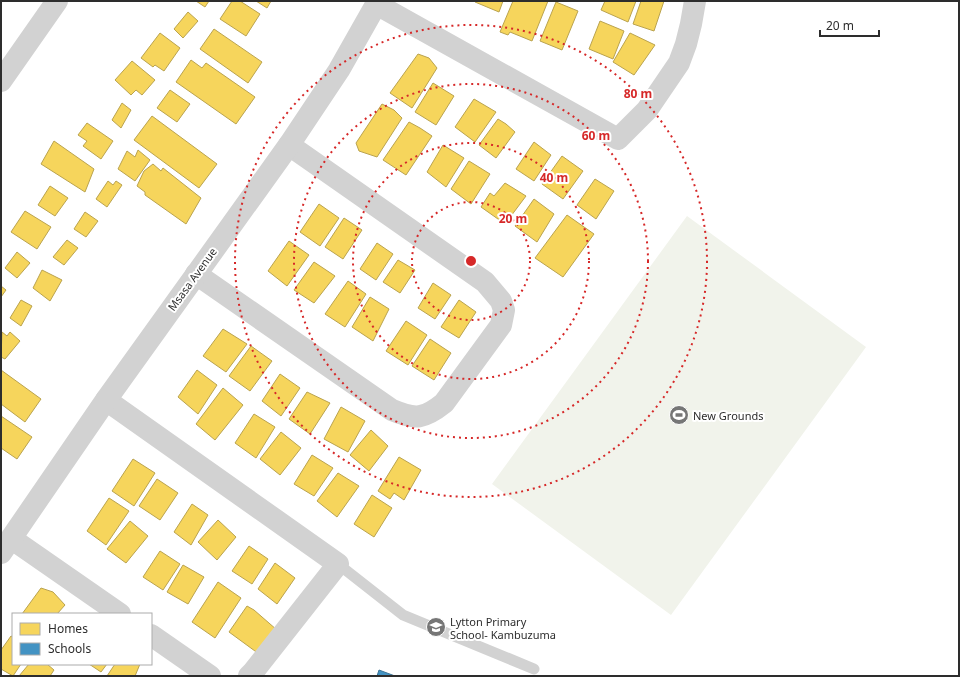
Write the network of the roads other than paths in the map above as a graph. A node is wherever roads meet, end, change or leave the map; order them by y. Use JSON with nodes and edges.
{"nodes":[{"id":1,"x":57,"y":1,"type":"edge"},
{"id":2,"x":695,"y":1,"type":"edge"},
{"id":3,"x":377,"y":3,"type":"edge"},
{"id":4,"x":1,"y":81,"type":"edge"},
{"id":5,"x":289,"y":146,"type":"junction"},
{"id":6,"x":196,"y":274,"type":"junction"},
{"id":7,"x":106,"y":400,"type":"junction"},
{"id":8,"x":6,"y":546,"type":"edge"},
{"id":9,"x":338,"y":564,"type":"junction"},
{"id":10,"x":118,"y":613,"type":"edge"},
{"id":11,"x":152,"y":636,"type":"edge"},
{"id":12,"x":534,"y":669,"type":"dead end"},
{"id":13,"x":210,"y":676,"type":"edge"},
{"id":14,"x":249,"y":676,"type":"edge"}],
"edges":[{"from":1,"to":4,"type":"street"},
{"from":2,"to":3,"type":"street"},
{"from":3,"to":5,"type":"street","name":"Msasa Avenue"},
{"from":5,"to":6,"type":"street","name":"Msasa Avenue"},
{"from":5,"to":6,"type":"street"},
{"from":6,"to":7,"type":"street","name":"Msasa Avenue"},
{"from":7,"to":8,"type":"street","name":"Msasa Avenue"},
{"from":7,"to":9,"type":"street"},
{"from":8,"to":10,"type":"street"},
{"from":9,"to":12,"type":"lane"},
{"from":9,"to":14,"type":"street"},
{"from":11,"to":13,"type":"street"}]}
